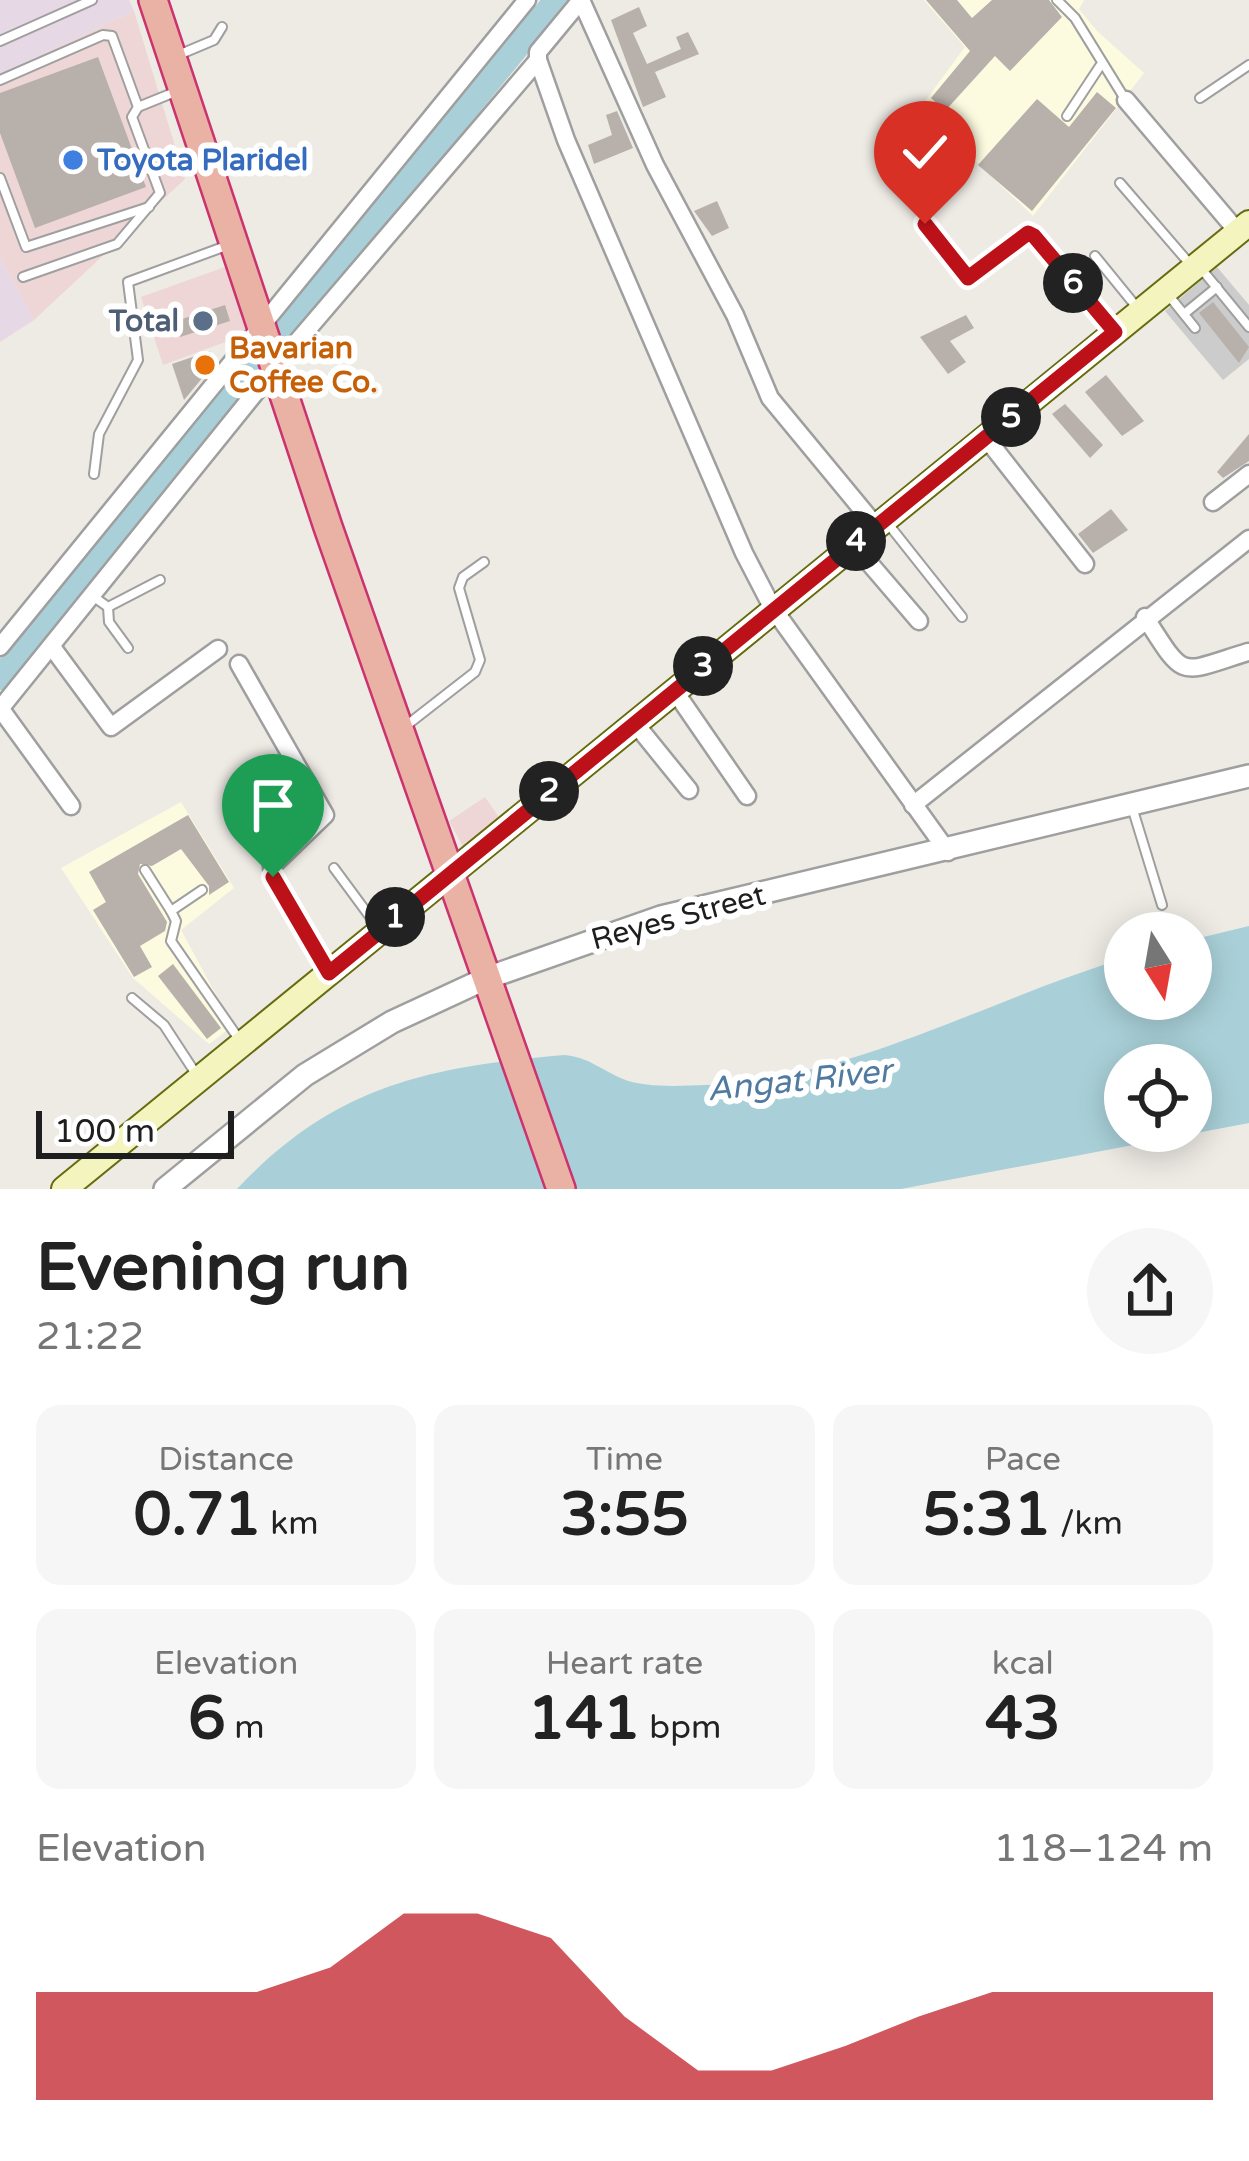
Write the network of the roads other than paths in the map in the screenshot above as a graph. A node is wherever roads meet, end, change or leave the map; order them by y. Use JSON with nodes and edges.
{"nodes":[{"id":1,"x":92,"y":0,"type":"edge"},
{"id":2,"x":153,"y":0,"type":"edge"},
{"id":3,"x":527,"y":0,"type":"edge"},
{"id":4,"x":581,"y":0,"type":"edge"},
{"id":5,"x":1057,"y":0,"type":"edge"},
{"id":6,"x":222,"y":27,"type":"dead end"},
{"id":7,"x":0,"y":41,"type":"edge"},
{"id":8,"x":170,"y":59,"type":"junction"},
{"id":9,"x":538,"y":60,"type":"junction"},
{"id":10,"x":1100,"y":65,"type":"junction"},
{"id":11,"x":1249,"y":65,"type":"edge"},
{"id":12,"x":0,"y":80,"type":"edge"},
{"id":13,"x":180,"y":90,"type":"junction"},
{"id":14,"x":1200,"y":98,"type":"dead end"},
{"id":15,"x":1126,"y":100,"type":"joint"},
{"id":16,"x":138,"y":107,"type":"junction"},
{"id":17,"x":1066,"y":116,"type":"dead end"},
{"id":18,"x":0,"y":178,"type":"edge"},
{"id":19,"x":1120,"y":183,"type":"dead end"},
{"id":20,"x":156,"y":204,"type":"junction"},
{"id":21,"x":925,"y":224,"type":"dead end"},
{"id":22,"x":1244,"y":231,"type":"edge"},
{"id":23,"x":233,"y":243,"type":"junction"},
{"id":24,"x":1095,"y":256,"type":"dead end"},
{"id":25,"x":1196,"y":267,"type":"junction"},
{"id":26,"x":22,"y":278,"type":"dead end"},
{"id":27,"x":1217,"y":287,"type":"junction"},
{"id":28,"x":1165,"y":291,"type":"junction"},
{"id":29,"x":1140,"y":311,"type":"junction"},
{"id":30,"x":1184,"y":314,"type":"junction"},
{"id":31,"x":1249,"y":327,"type":"edge"},
{"id":32,"x":1195,"y":328,"type":"dead end"},
{"id":33,"x":1115,"y":332,"type":"junction"},
{"id":34,"x":262,"y":333,"type":"junction"},
{"id":35,"x":274,"y":371,"type":"junction"},
{"id":36,"x":986,"y":438,"type":"junction"},
{"id":37,"x":94,"y":474,"type":"dead end"},
{"id":38,"x":1249,"y":474,"type":"edge"},
{"id":39,"x":1213,"y":502,"type":"dead end"},
{"id":40,"x":880,"y":522,"type":"junction"},
{"id":41,"x":1249,"y":539,"type":"edge"},
{"id":42,"x":853,"y":544,"type":"junction"},
{"id":43,"x":484,"y":562,"type":"dead end"},
{"id":44,"x":1084,"y":564,"type":"dead end"},
{"id":45,"x":160,"y":580,"type":"dead end"},
{"id":46,"x":101,"y":602,"type":"junction"},
{"id":47,"x":772,"y":607,"type":"junction"},
{"id":48,"x":962,"y":617,"type":"dead end"},
{"id":49,"x":1145,"y":617,"type":"junction"},
{"id":50,"x":919,"y":621,"type":"dead end"},
{"id":51,"x":0,"y":647,"type":"edge"},
{"id":52,"x":52,"y":647,"type":"junction"},
{"id":53,"x":128,"y":648,"type":"dead end"},
{"id":54,"x":218,"y":649,"type":"dead end"},
{"id":55,"x":1248,"y":652,"type":"edge"},
{"id":56,"x":239,"y":664,"type":"dead end"},
{"id":57,"x":674,"y":690,"type":"junction"},
{"id":58,"x":0,"y":709,"type":"edge"},
{"id":59,"x":634,"y":722,"type":"junction"},
{"id":60,"x":401,"y":729,"type":"junction"},
{"id":61,"x":1249,"y":776,"type":"edge"},
{"id":62,"x":689,"y":790,"type":"dead end"},
{"id":63,"x":747,"y":796,"type":"dead end"},
{"id":64,"x":913,"y":805,"type":"junction"},
{"id":65,"x":70,"y":806,"type":"dead end"},
{"id":66,"x":1132,"y":806,"type":"junction"},
{"id":67,"x":948,"y":852,"type":"junction"},
{"id":68,"x":334,"y":868,"type":"dead end"},
{"id":69,"x":145,"y":871,"type":"dead end"},
{"id":70,"x":451,"y":871,"type":"junction"},
{"id":71,"x":202,"y":890,"type":"dead end"},
{"id":72,"x":1162,"y":905,"type":"dead end"},
{"id":73,"x":172,"y":911,"type":"junction"},
{"id":74,"x":380,"y":930,"type":"junction"},
{"id":75,"x":329,"y":973,"type":"junction"},
{"id":76,"x":487,"y":978,"type":"junction"},
{"id":77,"x":132,"y":998,"type":"dead end"},
{"id":78,"x":242,"y":1043,"type":"junction"},
{"id":79,"x":199,"y":1078,"type":"junction"},
{"id":80,"x":64,"y":1189,"type":"edge"},
{"id":81,"x":165,"y":1189,"type":"edge"},
{"id":82,"x":561,"y":1189,"type":"edge"}],
"edges":[{"from":1,"to":7,"type":"lane"},
{"from":2,"to":8,"type":"highway"},
{"from":3,"to":34,"type":"street"},
{"from":4,"to":9,"type":"street"},
{"from":4,"to":40,"type":"street"},
{"from":5,"to":10,"type":"lane"},
{"from":6,"to":8,"type":"lane"},
{"from":8,"to":13,"type":"highway"},
{"from":9,"to":35,"type":"street"},
{"from":9,"to":47,"type":"street"},
{"from":10,"to":15,"type":"lane"},
{"from":10,"to":17,"type":"lane"},
{"from":11,"to":14,"type":"lane"},
{"from":12,"to":16,"type":"lane"},
{"from":13,"to":16,"type":"lane"},
{"from":13,"to":23,"type":"highway"},
{"from":15,"to":22,"type":"street"},
{"from":16,"to":20,"type":"lane"},
{"from":18,"to":20,"type":"lane"},
{"from":19,"to":25,"type":"lane"},
{"from":20,"to":26,"type":"lane"},
{"from":21,"to":33,"type":"street"},
{"from":22,"to":25,"type":"main road"},
{"from":23,"to":34,"type":"highway"},
{"from":23,"to":37,"type":"lane"},
{"from":24,"to":29,"type":"lane"},
{"from":25,"to":27,"type":"lane"},
{"from":25,"to":28,"type":"main road"},
{"from":27,"to":30,"type":"lane"},
{"from":27,"to":31,"type":"lane"},
{"from":28,"to":29,"type":"main road"},
{"from":28,"to":30,"type":"lane"},
{"from":29,"to":33,"type":"main road"},
{"from":30,"to":32,"type":"lane"},
{"from":33,"to":36,"type":"main road"},
{"from":34,"to":35,"type":"highway"},
{"from":34,"to":51,"type":"street"},
{"from":35,"to":46,"type":"street"},
{"from":35,"to":60,"type":"highway"},
{"from":36,"to":40,"type":"main road"},
{"from":36,"to":44,"type":"street"},
{"from":38,"to":39,"type":"street"},
{"from":40,"to":42,"type":"main road"},
{"from":40,"to":48,"type":"lane"},
{"from":41,"to":49,"type":"street"},
{"from":42,"to":47,"type":"main road"},
{"from":42,"to":50,"type":"street"},
{"from":43,"to":60,"type":"lane"},
{"from":45,"to":46,"type":"lane"},
{"from":46,"to":52,"type":"street"},
{"from":46,"to":53,"type":"lane"},
{"from":47,"to":57,"type":"main road"},
{"from":47,"to":64,"type":"street"},
{"from":49,"to":55,"type":"street"},
{"from":49,"to":64,"type":"street"},
{"from":52,"to":54,"type":"street"},
{"from":52,"to":58,"type":"street"},
{"from":56,"to":75,"type":"street"},
{"from":57,"to":59,"type":"main road"},
{"from":57,"to":63,"type":"street"},
{"from":58,"to":65,"type":"street"},
{"from":59,"to":62,"type":"street"},
{"from":59,"to":70,"type":"main road"},
{"from":60,"to":70,"type":"highway"},
{"from":61,"to":66,"type":"street","name":"Reyes Street"},
{"from":64,"to":67,"type":"street"},
{"from":66,"to":67,"type":"street","name":"Reyes Street"},
{"from":66,"to":72,"type":"lane"},
{"from":67,"to":76,"type":"street","name":"Reyes Street"},
{"from":68,"to":74,"type":"lane"},
{"from":69,"to":73,"type":"lane"},
{"from":70,"to":74,"type":"main road"},
{"from":70,"to":76,"type":"highway"},
{"from":71,"to":73,"type":"lane"},
{"from":73,"to":78,"type":"lane"},
{"from":74,"to":75,"type":"main road"},
{"from":75,"to":78,"type":"main road"},
{"from":76,"to":81,"type":"street","name":"Reyes Street"},
{"from":76,"to":82,"type":"highway"},
{"from":77,"to":79,"type":"lane"},
{"from":78,"to":79,"type":"main road"},
{"from":79,"to":80,"type":"main road"}]}
